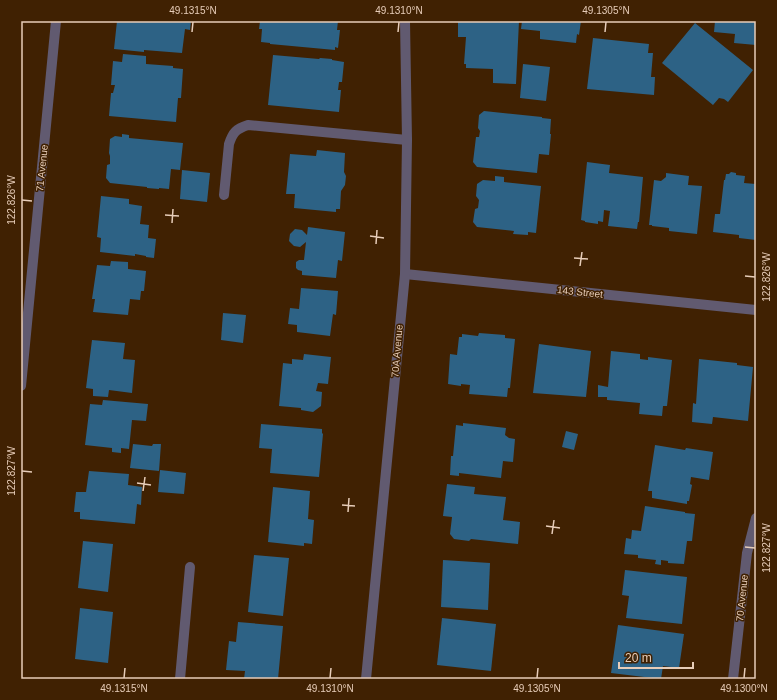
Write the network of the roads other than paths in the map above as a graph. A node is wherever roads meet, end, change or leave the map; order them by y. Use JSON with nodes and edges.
{"nodes":[{"id":1,"x":56,"y":21,"type":"edge"},
{"id":2,"x":405,"y":21,"type":"edge"},
{"id":3,"x":407,"y":140,"type":"junction"},
{"id":4,"x":224,"y":195,"type":"dead end"},
{"id":5,"x":405,"y":274,"type":"junction"},
{"id":6,"x":756,"y":310,"type":"edge"},
{"id":7,"x":21,"y":386,"type":"edge"},
{"id":8,"x":756,"y":518,"type":"edge"},
{"id":9,"x":190,"y":567,"type":"dead end"},
{"id":10,"x":180,"y":679,"type":"edge"},
{"id":11,"x":366,"y":679,"type":"edge"},
{"id":12,"x":733,"y":679,"type":"edge"}],
"edges":[{"from":1,"to":7,"type":"street","name":"71 Avenue"},
{"from":2,"to":3,"type":"street","name":"70A Avenue"},
{"from":3,"to":4,"type":"street"},
{"from":3,"to":5,"type":"street","name":"70A Avenue"},
{"from":5,"to":6,"type":"street","name":"143 Street"},
{"from":5,"to":11,"type":"street","name":"70A Avenue"},
{"from":8,"to":12,"type":"street","name":"70 Avenue"},
{"from":9,"to":10,"type":"street"}]}
